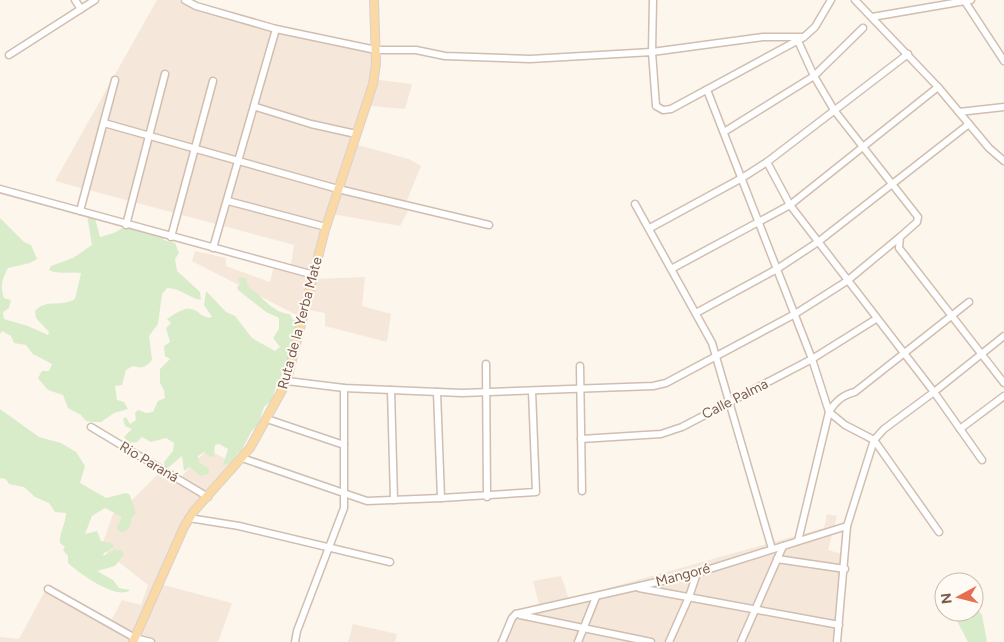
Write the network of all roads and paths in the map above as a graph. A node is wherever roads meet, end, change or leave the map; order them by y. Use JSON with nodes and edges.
{"nodes":[{"id":1,"x":75,"y":0,"type":"edge"},
{"id":2,"x":95,"y":0,"type":"edge"},
{"id":3,"x":185,"y":0,"type":"edge"},
{"id":4,"x":374,"y":0,"type":"edge"},
{"id":5,"x":653,"y":0,"type":"edge"},
{"id":6,"x":831,"y":0,"type":"edge"},
{"id":7,"x":855,"y":0,"type":"edge"},
{"id":8,"x":967,"y":0,"type":"edge"},
{"id":9,"x":81,"y":9,"type":"junction"},
{"id":10,"x":872,"y":17,"type":"junction"},
{"id":11,"x":863,"y":28,"type":"dead end"},
{"id":12,"x":276,"y":29,"type":"junction"},
{"id":13,"x":801,"y":39,"type":"junction"},
{"id":14,"x":376,"y":50,"type":"junction"},
{"id":15,"x":652,"y":52,"type":"junction"},
{"id":16,"x":908,"y":54,"type":"junction"},
{"id":17,"x":9,"y":55,"type":"dead end"},
{"id":18,"x":1004,"y":61,"type":"edge"},
{"id":19,"x":165,"y":74,"type":"dead end"},
{"id":20,"x":814,"y":76,"type":"junction"},
{"id":21,"x":115,"y":80,"type":"dead end"},
{"id":22,"x":213,"y":81,"type":"dead end"},
{"id":23,"x":938,"y":87,"type":"junction"},
{"id":24,"x":707,"y":90,"type":"junction"},
{"id":25,"x":1004,"y":107,"type":"edge"},
{"id":26,"x":256,"y":108,"type":"junction"},
{"id":27,"x":834,"y":110,"type":"junction"},
{"id":28,"x":959,"y":112,"type":"junction"},
{"id":29,"x":104,"y":124,"type":"junction"},
{"id":30,"x":970,"y":124,"type":"junction"},
{"id":31,"x":724,"y":132,"type":"junction"},
{"id":32,"x":356,"y":134,"type":"junction"},
{"id":33,"x":150,"y":135,"type":"junction"},
{"id":34,"x":196,"y":147,"type":"junction"},
{"id":35,"x":862,"y":148,"type":"junction"},
{"id":36,"x":239,"y":161,"type":"junction"},
{"id":37,"x":1004,"y":161,"type":"edge"},
{"id":38,"x":767,"y":162,"type":"junction"},
{"id":39,"x":742,"y":178,"type":"junction"},
{"id":40,"x":892,"y":183,"type":"junction"},
{"id":41,"x":338,"y":189,"type":"junction"},
{"id":42,"x":0,"y":190,"type":"edge"},
{"id":43,"x":228,"y":201,"type":"junction"},
{"id":44,"x":635,"y":204,"type":"dead end"},
{"id":45,"x":790,"y":205,"type":"junction"},
{"id":46,"x":80,"y":211,"type":"junction"},
{"id":47,"x":759,"y":223,"type":"junction"},
{"id":48,"x":126,"y":225,"type":"junction"},
{"id":49,"x":489,"y":225,"type":"dead end"},
{"id":50,"x":326,"y":228,"type":"junction"},
{"id":51,"x":650,"y":228,"type":"junction"},
{"id":52,"x":171,"y":237,"type":"junction"},
{"id":53,"x":900,"y":237,"type":"junction"},
{"id":54,"x":818,"y":242,"type":"junction"},
{"id":55,"x":214,"y":248,"type":"junction"},
{"id":56,"x":673,"y":268,"type":"junction"},
{"id":57,"x":777,"y":269,"type":"junction"},
{"id":58,"x":314,"y":275,"type":"junction"},
{"id":59,"x":847,"y":281,"type":"junction"},
{"id":60,"x":969,"y":302,"type":"dead end"},
{"id":61,"x":696,"y":313,"type":"junction"},
{"id":62,"x":795,"y":314,"type":"junction"},
{"id":63,"x":953,"y":314,"type":"junction"},
{"id":64,"x":876,"y":319,"type":"junction"},
{"id":65,"x":1004,"y":336,"type":"edge"},
{"id":66,"x":903,"y":354,"type":"junction"},
{"id":67,"x":981,"y":354,"type":"junction"},
{"id":68,"x":716,"y":356,"type":"junction"},
{"id":69,"x":812,"y":359,"type":"junction"},
{"id":70,"x":486,"y":364,"type":"dead end"},
{"id":71,"x":580,"y":366,"type":"dead end"},
{"id":72,"x":287,"y":380,"type":"junction"},
{"id":73,"x":1004,"y":383,"type":"edge"},
{"id":74,"x":344,"y":388,"type":"junction"},
{"id":75,"x":580,"y":389,"type":"junction"},
{"id":76,"x":391,"y":390,"type":"junction"},
{"id":77,"x":532,"y":391,"type":"junction"},
{"id":78,"x":438,"y":392,"type":"junction"},
{"id":79,"x":486,"y":392,"type":"junction"},
{"id":80,"x":934,"y":392,"type":"junction"},
{"id":81,"x":1004,"y":396,"type":"edge"},
{"id":82,"x":729,"y":402,"type":"junction"},
{"id":83,"x":828,"y":412,"type":"junction"},
{"id":84,"x":267,"y":418,"type":"junction"},
{"id":85,"x":91,"y":427,"type":"dead end"},
{"id":86,"x":960,"y":429,"type":"junction"},
{"id":87,"x":581,"y":439,"type":"junction"},
{"id":88,"x":874,"y":440,"type":"junction"},
{"id":89,"x":344,"y":445,"type":"junction"},
{"id":90,"x":242,"y":458,"type":"junction"},
{"id":91,"x":982,"y":460,"type":"dead end"},
{"id":92,"x":582,"y":491,"type":"dead end"},
{"id":93,"x":344,"y":494,"type":"junction"},
{"id":94,"x":208,"y":496,"type":"junction"},
{"id":95,"x":487,"y":496,"type":"junction"},
{"id":96,"x":441,"y":498,"type":"junction"},
{"id":97,"x":394,"y":500,"type":"junction"},
{"id":98,"x":189,"y":518,"type":"junction"},
{"id":99,"x":847,"y":526,"type":"junction"},
{"id":100,"x":938,"y":532,"type":"dead end"},
{"id":101,"x":798,"y":541,"type":"junction"},
{"id":102,"x":782,"y":546,"type":"junction"},
{"id":103,"x":329,"y":547,"type":"junction"},
{"id":104,"x":772,"y":549,"type":"junction"},
{"id":105,"x":777,"y":559,"type":"junction"},
{"id":106,"x":390,"y":562,"type":"dead end"},
{"id":107,"x":845,"y":569,"type":"junction"},
{"id":108,"x":697,"y":573,"type":"junction"},
{"id":109,"x":637,"y":588,"type":"junction"},
{"id":110,"x":48,"y":589,"type":"dead end"},
{"id":111,"x":596,"y":597,"type":"junction"},
{"id":112,"x":689,"y":597,"type":"junction"},
{"id":113,"x":755,"y":610,"type":"junction"},
{"id":114,"x":516,"y":614,"type":"junction"},
{"id":115,"x":839,"y":625,"type":"junction"},
{"id":116,"x":583,"y":629,"type":"junction"},
{"id":117,"x":134,"y":640,"type":"edge"},
{"id":118,"x":151,"y":642,"type":"edge"},
{"id":119,"x":295,"y":642,"type":"edge"},
{"id":120,"x":502,"y":642,"type":"edge"},
{"id":121,"x":578,"y":642,"type":"edge"},
{"id":122,"x":651,"y":642,"type":"edge"},
{"id":123,"x":669,"y":642,"type":"edge"},
{"id":124,"x":741,"y":642,"type":"edge"},
{"id":125,"x":837,"y":642,"type":"edge"}],
"edges":[{"from":1,"to":9,"type":"street"},
{"from":2,"to":9,"type":"street"},
{"from":3,"to":12,"type":"street"},
{"from":4,"to":14,"type":"main road","name":"Ruta de la Yerba Mate"},
{"from":5,"to":15,"type":"street"},
{"from":6,"to":13,"type":"street"},
{"from":7,"to":10,"type":"street"},
{"from":8,"to":10,"type":"street"},
{"from":8,"to":18,"type":"street"},
{"from":9,"to":17,"type":"street"},
{"from":10,"to":16,"type":"street"},
{"from":11,"to":20,"type":"street"},
{"from":12,"to":14,"type":"street"},
{"from":12,"to":26,"type":"street"},
{"from":13,"to":15,"type":"street"},
{"from":13,"to":20,"type":"street"},
{"from":13,"to":24,"type":"street"},
{"from":14,"to":15,"type":"street"},
{"from":14,"to":32,"type":"main road","name":"Ruta de la Yerba Mate"},
{"from":15,"to":24,"type":"street"},
{"from":16,"to":23,"type":"street"},
{"from":16,"to":27,"type":"street"},
{"from":19,"to":33,"type":"street"},
{"from":20,"to":27,"type":"street"},
{"from":20,"to":31,"type":"street"},
{"from":21,"to":29,"type":"street"},
{"from":22,"to":34,"type":"street"},
{"from":23,"to":28,"type":"street"},
{"from":23,"to":35,"type":"street"},
{"from":24,"to":31,"type":"street"},
{"from":25,"to":28,"type":"street"},
{"from":26,"to":32,"type":"street"},
{"from":26,"to":36,"type":"street"},
{"from":27,"to":35,"type":"street"},
{"from":27,"to":38,"type":"street"},
{"from":28,"to":30,"type":"street"},
{"from":29,"to":33,"type":"street"},
{"from":29,"to":46,"type":"street"},
{"from":30,"to":37,"type":"street"},
{"from":30,"to":40,"type":"street"},
{"from":31,"to":39,"type":"street"},
{"from":32,"to":41,"type":"main road","name":"Ruta de la Yerba Mate"},
{"from":33,"to":34,"type":"street"},
{"from":33,"to":48,"type":"street"},
{"from":34,"to":36,"type":"street"},
{"from":34,"to":52,"type":"street"},
{"from":35,"to":40,"type":"street"},
{"from":35,"to":45,"type":"street"},
{"from":36,"to":41,"type":"street"},
{"from":36,"to":43,"type":"street"},
{"from":38,"to":39,"type":"street"},
{"from":38,"to":45,"type":"street"},
{"from":39,"to":47,"type":"street"},
{"from":39,"to":51,"type":"street"},
{"from":40,"to":53,"type":"street"},
{"from":40,"to":54,"type":"street"},
{"from":41,"to":49,"type":"street"},
{"from":41,"to":50,"type":"main road","name":"Ruta de la Yerba Mate"},
{"from":42,"to":46,"type":"street"},
{"from":43,"to":50,"type":"street"},
{"from":43,"to":55,"type":"street"},
{"from":44,"to":51,"type":"street"},
{"from":45,"to":47,"type":"street"},
{"from":45,"to":54,"type":"street"},
{"from":46,"to":48,"type":"street"},
{"from":47,"to":56,"type":"street"},
{"from":47,"to":57,"type":"street"},
{"from":48,"to":52,"type":"street"},
{"from":50,"to":58,"type":"main road","name":"Ruta de la Yerba Mate"},
{"from":51,"to":56,"type":"street"},
{"from":52,"to":55,"type":"street"},
{"from":53,"to":59,"type":"street"},
{"from":53,"to":63,"type":"street"},
{"from":54,"to":57,"type":"street"},
{"from":54,"to":59,"type":"street"},
{"from":55,"to":58,"type":"street"},
{"from":56,"to":61,"type":"street"},
{"from":57,"to":61,"type":"street"},
{"from":57,"to":62,"type":"street"},
{"from":58,"to":72,"type":"main road","name":"Ruta de la Yerba Mate"},
{"from":59,"to":62,"type":"street"},
{"from":59,"to":64,"type":"street"},
{"from":60,"to":63,"type":"street"},
{"from":61,"to":68,"type":"street"},
{"from":62,"to":68,"type":"street"},
{"from":62,"to":69,"type":"street"},
{"from":63,"to":66,"type":"street"},
{"from":63,"to":67,"type":"street"},
{"from":64,"to":66,"type":"street"},
{"from":64,"to":69,"type":"street","name":"Calle Palma"},
{"from":65,"to":67,"type":"street"},
{"from":66,"to":80,"type":"street"},
{"from":66,"to":83,"type":"street"},
{"from":67,"to":73,"type":"street"},
{"from":67,"to":80,"type":"street"},
{"from":68,"to":75,"type":"street"},
{"from":68,"to":82,"type":"street"},
{"from":69,"to":82,"type":"street","name":"Calle Palma"},
{"from":69,"to":83,"type":"street"},
{"from":70,"to":79,"type":"street"},
{"from":71,"to":75,"type":"street"},
{"from":72,"to":74,"type":"street"},
{"from":72,"to":84,"type":"main road","name":"Ruta de la Yerba Mate"},
{"from":74,"to":76,"type":"street"},
{"from":74,"to":89,"type":"street"},
{"from":75,"to":77,"type":"street"},
{"from":75,"to":87,"type":"street"},
{"from":76,"to":78,"type":"street"},
{"from":76,"to":97,"type":"street"},
{"from":77,"to":79,"type":"street"},
{"from":77,"to":95,"type":"street"},
{"from":78,"to":79,"type":"street"},
{"from":78,"to":96,"type":"street"},
{"from":79,"to":95,"type":"street"},
{"from":80,"to":86,"type":"street"},
{"from":80,"to":88,"type":"street"},
{"from":81,"to":86,"type":"street"},
{"from":82,"to":87,"type":"street","name":"Calle Palma"},
{"from":82,"to":104,"type":"street"},
{"from":83,"to":88,"type":"street"},
{"from":83,"to":101,"type":"street"},
{"from":84,"to":89,"type":"street"},
{"from":84,"to":90,"type":"main road","name":"Ruta de la Yerba Mate"},
{"from":85,"to":94,"type":"street","name":"Rio Paraná"},
{"from":86,"to":91,"type":"street"},
{"from":87,"to":92,"type":"street"},
{"from":88,"to":99,"type":"street"},
{"from":88,"to":100,"type":"street"},
{"from":89,"to":93,"type":"street"},
{"from":90,"to":93,"type":"street"},
{"from":90,"to":94,"type":"main road","name":"Ruta de la Yerba Mate"},
{"from":93,"to":97,"type":"street"},
{"from":93,"to":103,"type":"street"},
{"from":94,"to":98,"type":"main road","name":"Ruta de la Yerba Mate"},
{"from":95,"to":96,"type":"street"},
{"from":96,"to":97,"type":"street"},
{"from":98,"to":103,"type":"street"},
{"from":98,"to":117,"type":"main road","name":"Ruta de la Yerba Mate"},
{"from":99,"to":101,"type":"street","name":"Mangoré"},
{"from":99,"to":107,"type":"street"},
{"from":101,"to":102,"type":"street","name":"Mangoré"},
{"from":102,"to":104,"type":"street","name":"Mangoré"},
{"from":102,"to":105,"type":"street"},
{"from":103,"to":106,"type":"street"},
{"from":103,"to":119,"type":"street"},
{"from":104,"to":108,"type":"street","name":"Mangoré"},
{"from":105,"to":107,"type":"street"},
{"from":105,"to":113,"type":"street"},
{"from":107,"to":115,"type":"street"},
{"from":108,"to":109,"type":"street","name":"Mangoré"},
{"from":108,"to":112,"type":"street"},
{"from":109,"to":111,"type":"street","name":"Mangoré"},
{"from":109,"to":112,"type":"street"},
{"from":110,"to":117,"type":"street"},
{"from":111,"to":114,"type":"street","name":"Mangoré"},
{"from":111,"to":116,"type":"street"},
{"from":112,"to":113,"type":"street"},
{"from":112,"to":123,"type":"street"},
{"from":113,"to":115,"type":"street"},
{"from":113,"to":124,"type":"street"},
{"from":114,"to":116,"type":"street"},
{"from":114,"to":120,"type":"street"},
{"from":115,"to":125,"type":"street"},
{"from":116,"to":121,"type":"street"},
{"from":116,"to":122,"type":"street"},
{"from":117,"to":118,"type":"street"}]}
